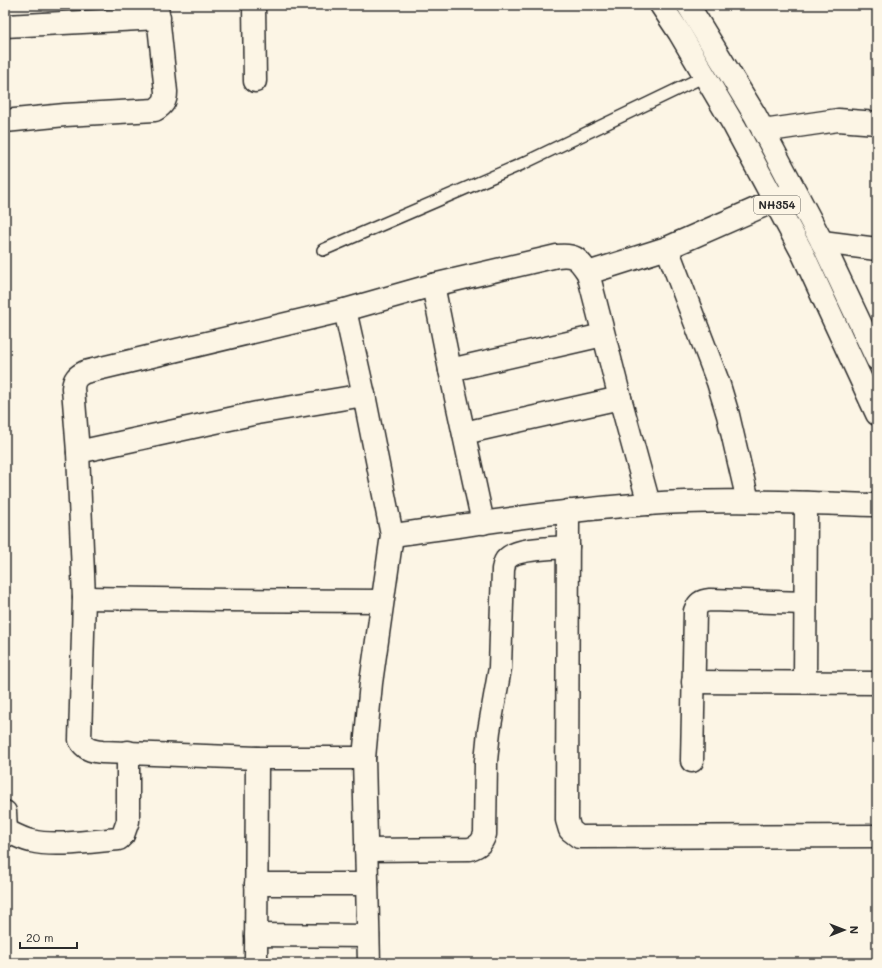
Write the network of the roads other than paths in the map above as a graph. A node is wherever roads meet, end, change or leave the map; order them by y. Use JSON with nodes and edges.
{"nodes":[{"id":1,"x":254,"y":5,"type":"edge"},
{"id":2,"x":661,"y":5,"type":"edge"},
{"id":3,"x":688,"y":5,"type":"edge"},
{"id":4,"x":158,"y":11,"type":"edge"},
{"id":5,"x":5,"y":26,"type":"edge"},
{"id":6,"x":705,"y":76,"type":"junction"},
{"id":7,"x":255,"y":81,"type":"dead end"},
{"id":8,"x":5,"y":121,"type":"edge"},
{"id":9,"x":877,"y":123,"type":"edge"},
{"id":10,"x":763,"y":131,"type":"junction"},
{"id":11,"x":794,"y":190,"type":"junction"},
{"id":12,"x":774,"y":201,"type":"junction"},
{"id":13,"x":822,"y":242,"type":"junction"},
{"id":14,"x":667,"y":248,"type":"junction"},
{"id":15,"x":877,"y":249,"type":"edge"},
{"id":16,"x":323,"y":250,"type":"dead end"},
{"id":17,"x":588,"y":273,"type":"junction"},
{"id":18,"x":433,"y":285,"type":"junction"},
{"id":19,"x":345,"y":310,"type":"junction"},
{"id":20,"x":603,"y":335,"type":"junction"},
{"id":21,"x":877,"y":359,"type":"edge"},
{"id":22,"x":450,"y":370,"type":"junction"},
{"id":23,"x":364,"y":395,"type":"junction"},
{"id":24,"x":620,"y":398,"type":"junction"},
{"id":25,"x":877,"y":414,"type":"edge"},
{"id":26,"x":464,"y":433,"type":"junction"},
{"id":27,"x":78,"y":452,"type":"junction"},
{"id":28,"x":748,"y":501,"type":"junction"},
{"id":29,"x":806,"y":503,"type":"junction"},
{"id":30,"x":649,"y":504,"type":"junction"},
{"id":31,"x":877,"y":505,"type":"edge"},
{"id":32,"x":568,"y":511,"type":"junction"},
{"id":33,"x":483,"y":523,"type":"junction"},
{"id":34,"x":392,"y":536,"type":"junction"},
{"id":35,"x":568,"y":547,"type":"junction"},
{"id":36,"x":84,"y":598,"type":"junction"},
{"id":37,"x":382,"y":601,"type":"junction"},
{"id":38,"x":806,"y":602,"type":"junction"},
{"id":39,"x":694,"y":682,"type":"junction"},
{"id":40,"x":805,"y":682,"type":"junction"},
{"id":41,"x":877,"y":683,"type":"edge"},
{"id":42,"x":128,"y":752,"type":"junction"},
{"id":43,"x":257,"y":758,"type":"junction"},
{"id":44,"x":364,"y":758,"type":"junction"},
{"id":45,"x":692,"y":761,"type":"dead end"},
{"id":46,"x":5,"y":812,"type":"edge"},
{"id":47,"x":5,"y":831,"type":"edge"},
{"id":48,"x":877,"y":836,"type":"edge"},
{"id":49,"x":366,"y":850,"type":"junction"},
{"id":50,"x":256,"y":884,"type":"junction"},
{"id":51,"x":367,"y":884,"type":"junction"},
{"id":52,"x":256,"y":935,"type":"junction"},
{"id":53,"x":368,"y":936,"type":"junction"},
{"id":54,"x":256,"y":963,"type":"edge"},
{"id":55,"x":369,"y":963,"type":"edge"},
{"id":56,"x":383,"y":963,"type":"edge"}],
"edges":[{"from":1,"to":7,"type":"main road"},
{"from":2,"to":6,"type":"main road","number":"NH354"},
{"from":3,"to":10,"type":"main road","number":"NH354"},
{"from":4,"to":5,"type":"main road"},
{"from":4,"to":8,"type":"main road"},
{"from":6,"to":12,"type":"main road","number":"NH354"},
{"from":6,"to":16,"type":"lane"},
{"from":9,"to":10,"type":"main road"},
{"from":10,"to":11,"type":"main road","number":"NH354"},
{"from":11,"to":12,"type":"main road"},
{"from":11,"to":13,"type":"main road","number":"NH354"},
{"from":12,"to":14,"type":"main road"},
{"from":12,"to":25,"type":"main road","number":"NH354"},
{"from":13,"to":15,"type":"main road"},
{"from":13,"to":21,"type":"main road","number":"NH354"},
{"from":14,"to":17,"type":"main road"},
{"from":14,"to":28,"type":"main road"},
{"from":17,"to":18,"type":"main road"},
{"from":17,"to":20,"type":"main road"},
{"from":18,"to":19,"type":"main road"},
{"from":18,"to":22,"type":"main road"},
{"from":19,"to":23,"type":"main road"},
{"from":19,"to":27,"type":"main road"},
{"from":20,"to":22,"type":"main road"},
{"from":20,"to":24,"type":"main road"},
{"from":22,"to":26,"type":"main road"},
{"from":23,"to":27,"type":"main road"},
{"from":23,"to":34,"type":"main road"},
{"from":24,"to":26,"type":"main road"},
{"from":24,"to":30,"type":"main road"},
{"from":26,"to":33,"type":"main road"},
{"from":27,"to":36,"type":"main road"},
{"from":28,"to":29,"type":"main road"},
{"from":28,"to":30,"type":"main road"},
{"from":29,"to":31,"type":"main road"},
{"from":29,"to":38,"type":"main road"},
{"from":30,"to":32,"type":"main road"},
{"from":32,"to":33,"type":"main road"},
{"from":32,"to":35,"type":"main road"},
{"from":33,"to":34,"type":"main road"},
{"from":34,"to":37,"type":"main road"},
{"from":35,"to":48,"type":"main road"},
{"from":35,"to":49,"type":"main road"},
{"from":36,"to":37,"type":"main road"},
{"from":36,"to":42,"type":"main road"},
{"from":37,"to":44,"type":"main road"},
{"from":38,"to":39,"type":"main road"},
{"from":38,"to":40,"type":"main road"},
{"from":39,"to":40,"type":"main road"},
{"from":39,"to":45,"type":"main road"},
{"from":40,"to":41,"type":"main road"},
{"from":42,"to":43,"type":"main road"},
{"from":42,"to":47,"type":"main road"},
{"from":43,"to":44,"type":"main road"},
{"from":43,"to":50,"type":"main road"},
{"from":44,"to":49,"type":"main road"},
{"from":46,"to":47,"type":"main road"},
{"from":49,"to":51,"type":"main road"},
{"from":50,"to":51,"type":"main road"},
{"from":50,"to":52,"type":"main road"},
{"from":51,"to":53,"type":"main road"},
{"from":52,"to":53,"type":"main road"},
{"from":52,"to":54,"type":"main road"},
{"from":53,"to":55,"type":"main road"},
{"from":55,"to":56,"type":"main road"}]}
